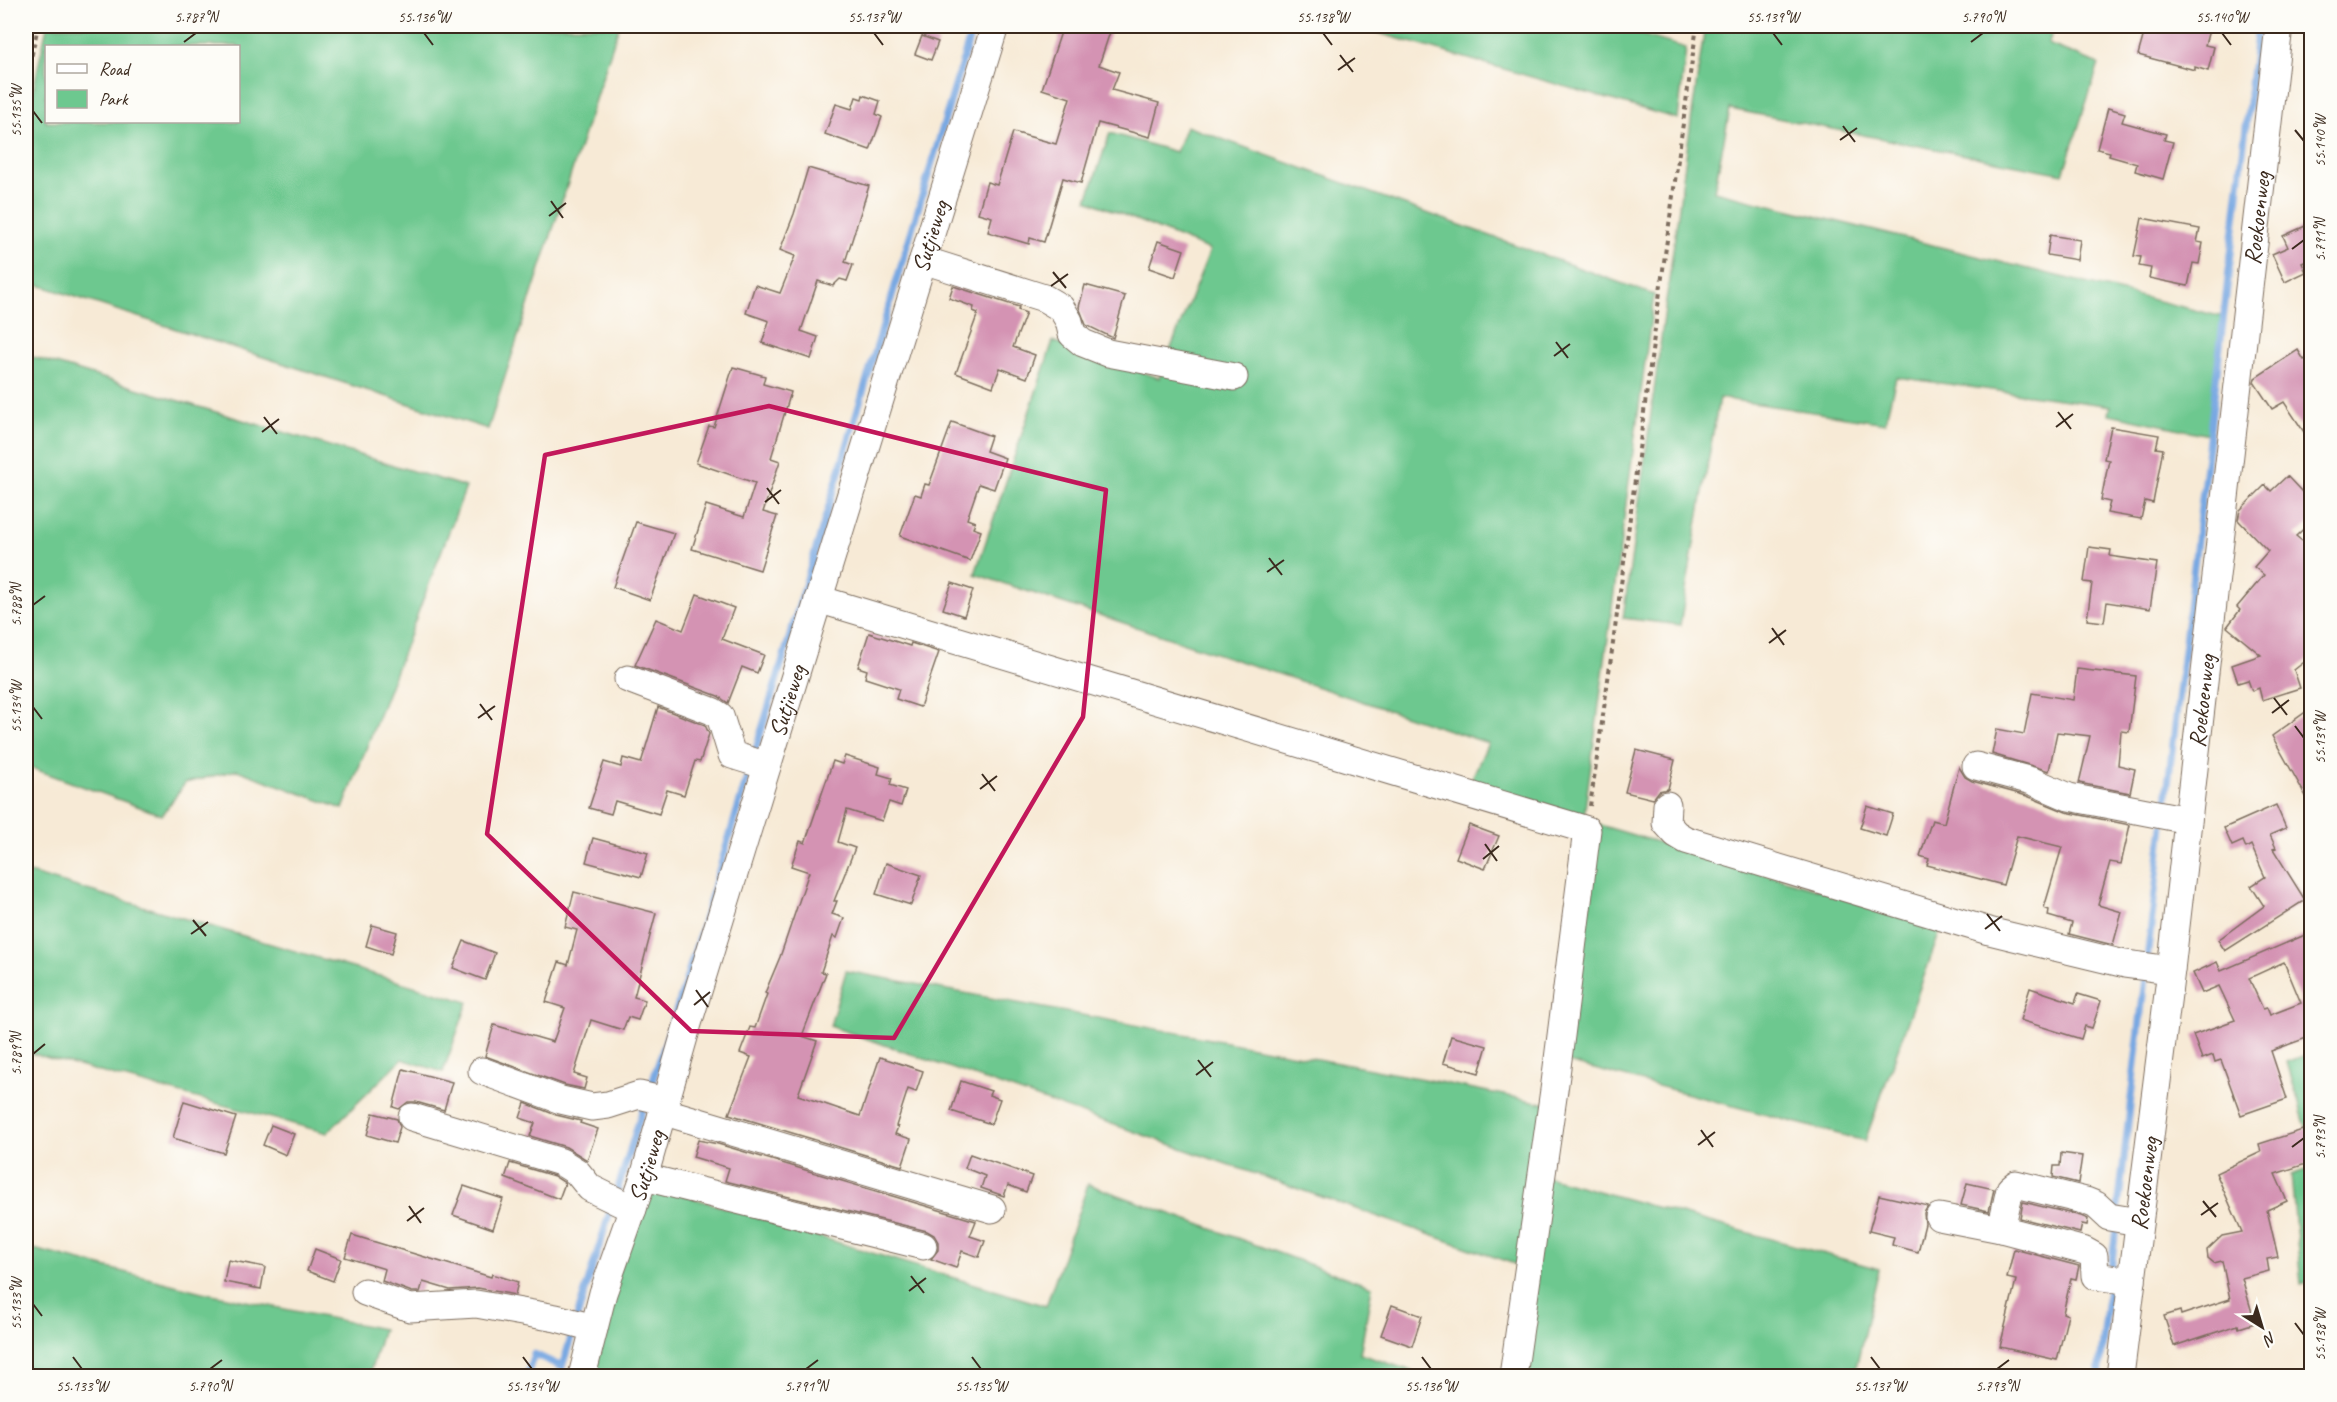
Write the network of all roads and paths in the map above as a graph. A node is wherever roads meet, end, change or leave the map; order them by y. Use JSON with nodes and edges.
{"nodes":[{"id":1,"x":38,"y":26,"type":"edge"},
{"id":2,"x":995,"y":26,"type":"edge"},
{"id":3,"x":1697,"y":26,"type":"edge"},
{"id":4,"x":2279,"y":26,"type":"edge"},
{"id":5,"x":26,"y":82,"type":"edge"},
{"id":6,"x":923,"y":260,"type":"junction"},
{"id":7,"x":1234,"y":377,"type":"dead end"},
{"id":8,"x":818,"y":599,"type":"junction"},
{"id":9,"x":628,"y":679,"type":"dead end"},
{"id":10,"x":767,"y":766,"type":"junction"},
{"id":11,"x":1976,"y":766,"type":"dead end"},
{"id":12,"x":1667,"y":805,"type":"dead end"},
{"id":13,"x":2188,"y":820,"type":"junction"},
{"id":14,"x":1587,"y":830,"type":"junction"},
{"id":15,"x":2170,"y":970,"type":"junction"},
{"id":16,"x":482,"y":1071,"type":"dead end"},
{"id":17,"x":664,"y":1106,"type":"junction"},
{"id":18,"x":412,"y":1117,"type":"dead end"},
{"id":19,"x":644,"y":1178,"type":"junction"},
{"id":20,"x":633,"y":1209,"type":"junction"},
{"id":21,"x":992,"y":1209,"type":"dead end"},
{"id":22,"x":1939,"y":1217,"type":"dead end"},
{"id":23,"x":2139,"y":1222,"type":"junction"},
{"id":24,"x":2001,"y":1229,"type":"junction"},
{"id":25,"x":923,"y":1246,"type":"dead end"},
{"id":26,"x":2132,"y":1281,"type":"junction"},
{"id":27,"x":365,"y":1292,"type":"dead end"},
{"id":28,"x":594,"y":1328,"type":"junction"},
{"id":29,"x":582,"y":1377,"type":"edge"},
{"id":30,"x":1513,"y":1377,"type":"edge"},
{"id":31,"x":2120,"y":1377,"type":"edge"}],
"edges":[{"from":1,"to":5,"type":"path"},
{"from":2,"to":6,"type":"street","name":"Sutjieweg"},
{"from":3,"to":14,"type":"path"},
{"from":4,"to":13,"type":"street","name":"Roekoenweg"},
{"from":6,"to":7,"type":"street"},
{"from":6,"to":8,"type":"street","name":"Sutjieweg"},
{"from":8,"to":10,"type":"street","name":"Sutjieweg"},
{"from":8,"to":14,"type":"street"},
{"from":9,"to":10,"type":"street"},
{"from":10,"to":17,"type":"street","name":"Sutjieweg"},
{"from":11,"to":13,"type":"street"},
{"from":12,"to":15,"type":"street"},
{"from":13,"to":15,"type":"street","name":"Roekoenweg"},
{"from":14,"to":30,"type":"street"},
{"from":15,"to":23,"type":"street","name":"Roekoenweg"},
{"from":16,"to":17,"type":"street"},
{"from":17,"to":19,"type":"street","name":"Sutjieweg"},
{"from":17,"to":21,"type":"street"},
{"from":18,"to":20,"type":"street"},
{"from":19,"to":20,"type":"street","name":"Sutjieweg"},
{"from":19,"to":25,"type":"street"},
{"from":20,"to":28,"type":"street","name":"Sutjieweg"},
{"from":22,"to":24,"type":"street"},
{"from":23,"to":24,"type":"street"},
{"from":23,"to":26,"type":"street","name":"Roekoenweg"},
{"from":24,"to":26,"type":"street"},
{"from":26,"to":31,"type":"street","name":"Roekoenweg"},
{"from":27,"to":28,"type":"street"},
{"from":28,"to":29,"type":"street","name":"Sutjieweg"}]}
